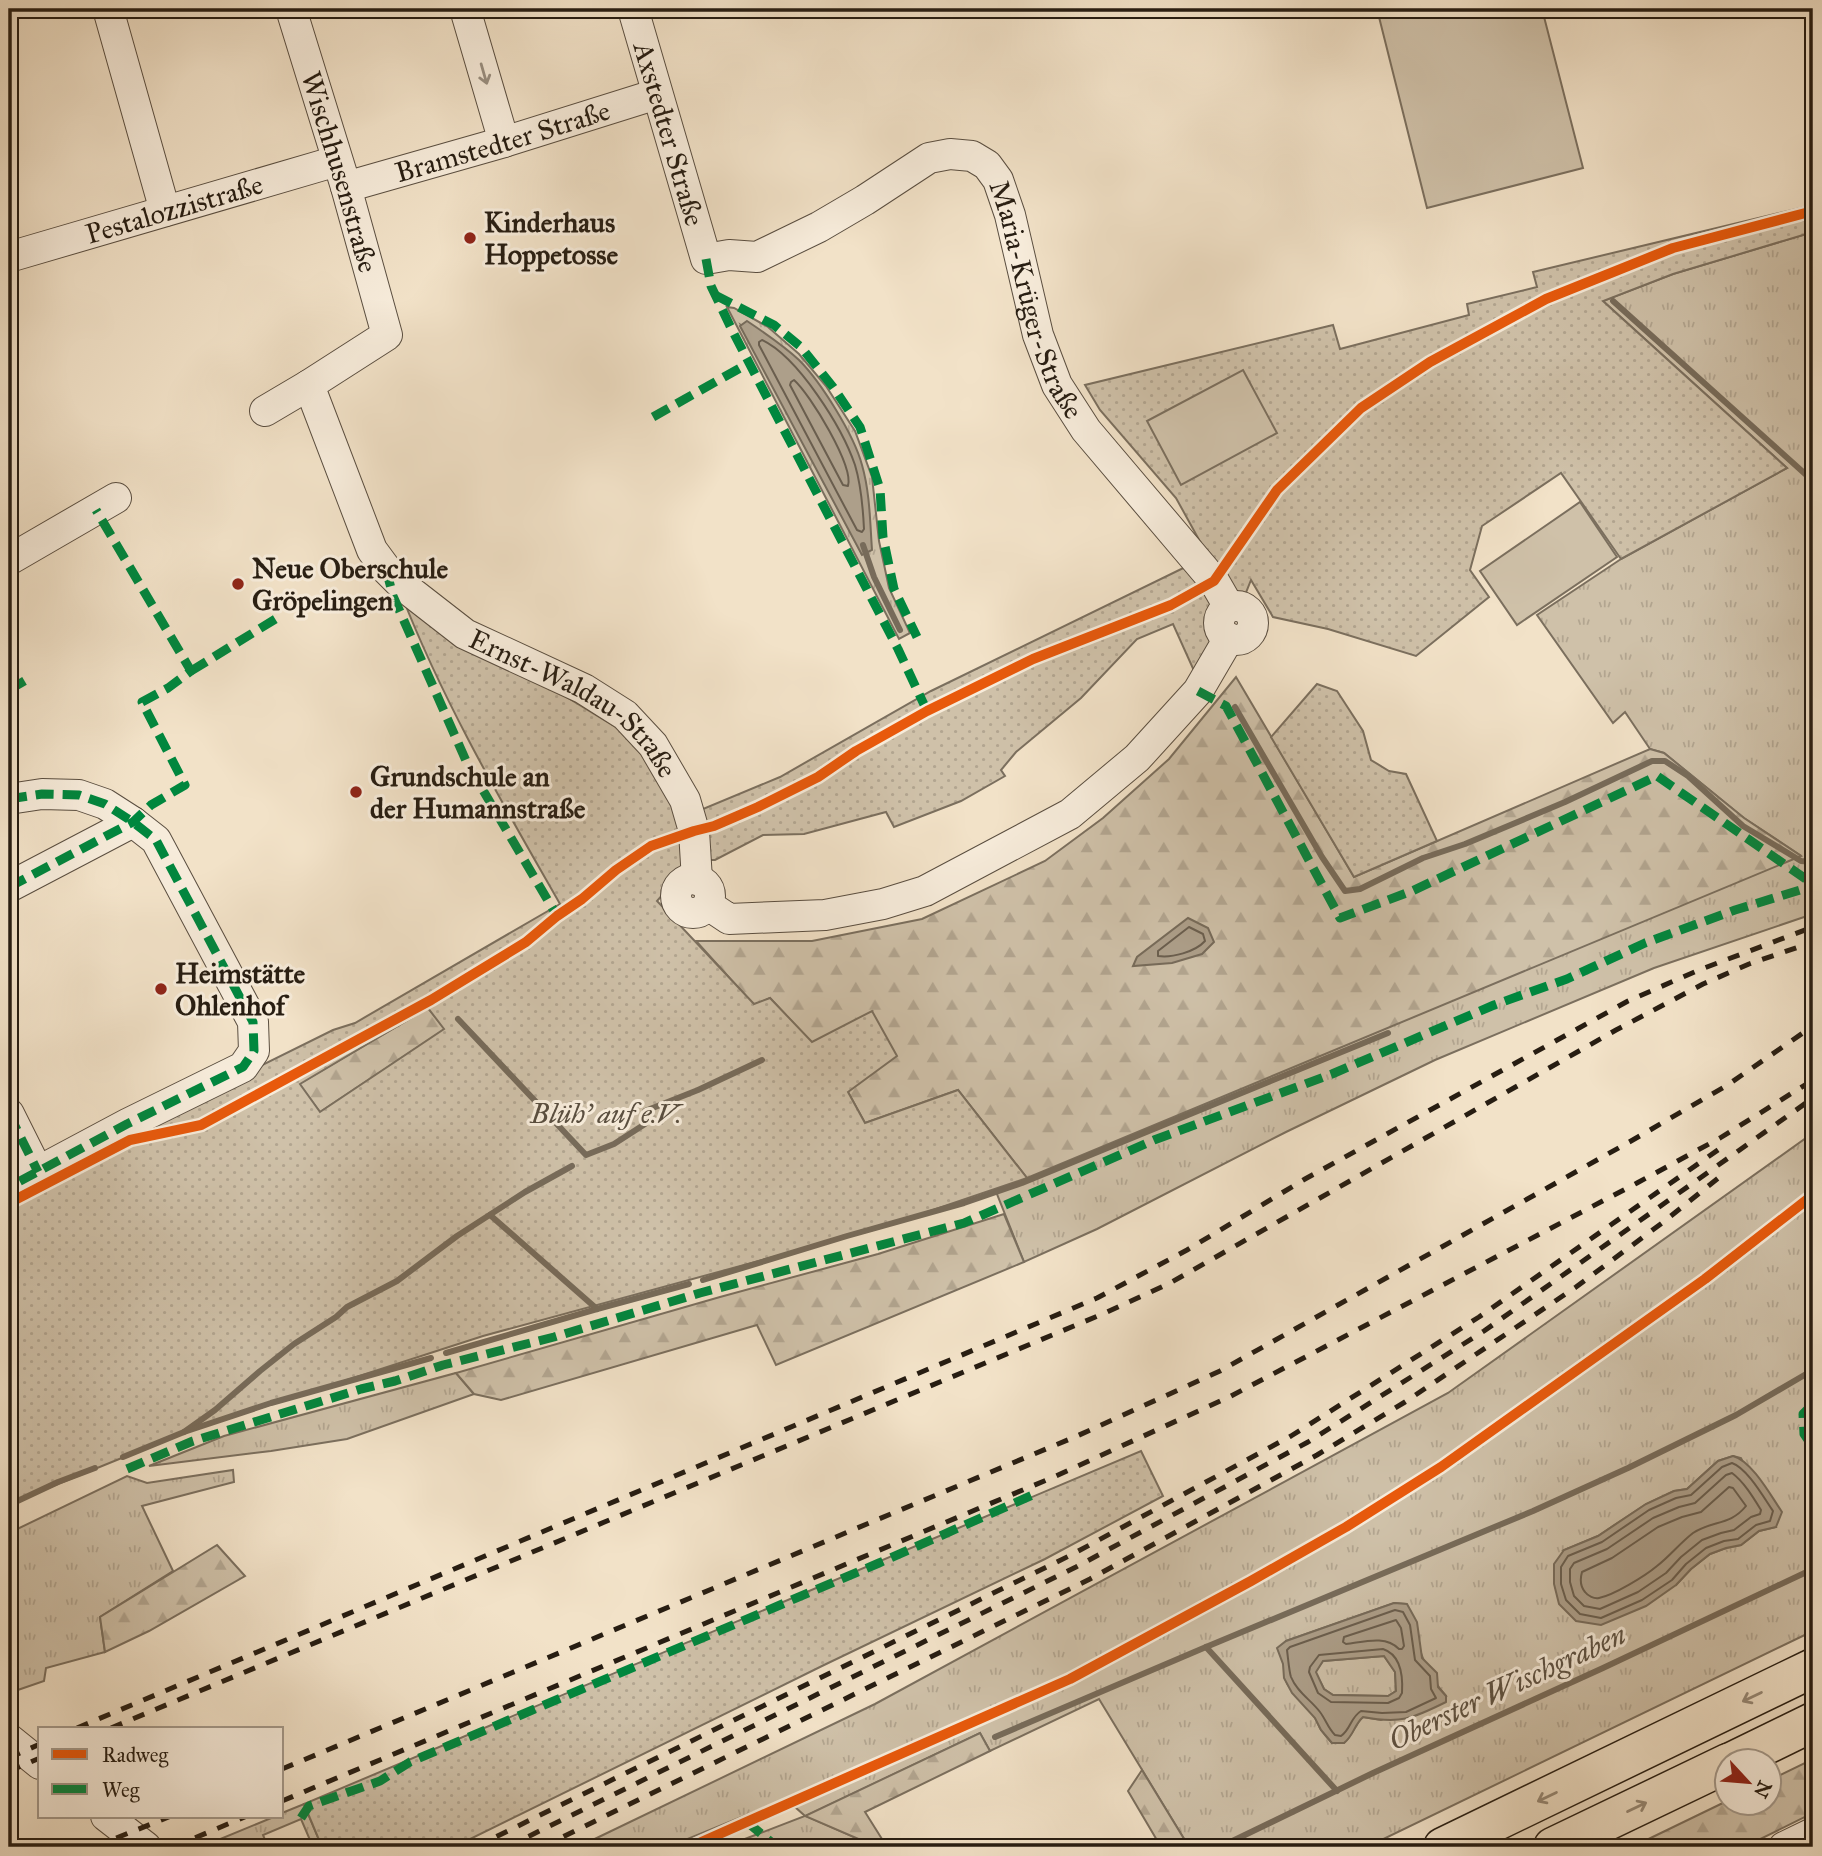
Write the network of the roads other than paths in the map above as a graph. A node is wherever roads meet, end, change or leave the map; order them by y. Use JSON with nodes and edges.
{"nodes":[{"id":1,"x":108,"y":9,"type":"edge"},
{"id":2,"x":291,"y":9,"type":"edge"},
{"id":3,"x":465,"y":9,"type":"edge"},
{"id":4,"x":633,"y":9,"type":"edge"},
{"id":5,"x":657,"y":94,"type":"junction"},
{"id":6,"x":504,"y":142,"type":"junction"},
{"id":7,"x":341,"y":174,"type":"junction"},
{"id":8,"x":164,"y":211,"type":"junction"},
{"id":9,"x":9,"y":257,"type":"edge"},
{"id":10,"x":706,"y":259,"type":"joint"},
{"id":11,"x":309,"y":385,"type":"junction"},
{"id":12,"x":265,"y":411,"type":"dead end"},
{"id":13,"x":116,"y":498,"type":"dead end"},
{"id":14,"x":9,"y":560,"type":"edge"},
{"id":15,"x":1229,"y":638,"type":"joint"},
{"id":16,"x":9,"y":799,"type":"edge"},
{"id":17,"x":133,"y":822,"type":"junction"},
{"id":18,"x":9,"y":887,"type":"edge"},
{"id":19,"x":9,"y":1114,"type":"edge"},
{"id":20,"x":38,"y":1172,"type":"junction"},
{"id":21,"x":9,"y":1187,"type":"edge"},
{"id":22,"x":1813,"y":1668,"type":"edge"},
{"id":23,"x":1813,"y":1721,"type":"edge"},
{"id":24,"x":9,"y":1739,"type":"edge"},
{"id":25,"x":1758,"y":1748,"type":"edge"},
{"id":26,"x":38,"y":1762,"type":"edge"},
{"id":27,"x":1714,"y":1769,"type":"edge"},
{"id":28,"x":109,"y":1818,"type":"edge"},
{"id":29,"x":1813,"y":1832,"type":"edge"},
{"id":30,"x":146,"y":1847,"type":"edge"},
{"id":31,"x":1443,"y":1847,"type":"edge"},
{"id":32,"x":1553,"y":1847,"type":"edge"},
{"id":33,"x":1784,"y":1847,"type":"edge"}],
"edges":[{"from":1,"to":8,"type":"street"},
{"from":2,"to":7,"type":"street","name":"Wischhusenstraße"},
{"from":3,"to":6,"type":"street","one_way":true},
{"from":4,"to":5,"type":"street","name":"Axstedter Straße"},
{"from":5,"to":6,"type":"street","name":"Bramstedter Straße"},
{"from":5,"to":10,"type":"street","name":"Axstedter Straße"},
{"from":6,"to":7,"type":"street","name":"Bramstedter Straße"},
{"from":7,"to":8,"type":"street","name":"Pestalozzistraße"},
{"from":7,"to":11,"type":"street","name":"Wischhusenstraße"},
{"from":8,"to":9,"type":"street","name":"Pestalozzistraße"},
{"from":10,"to":15,"type":"street","name":"Maria-Krüger-Straße"},
{"from":11,"to":12,"type":"street"},
{"from":11,"to":15,"type":"street","name":"Ernst-Waldau-Straße"},
{"from":13,"to":14,"type":"street"},
{"from":16,"to":17,"type":"street"},
{"from":17,"to":18,"type":"street"},
{"from":17,"to":20,"type":"street"},
{"from":19,"to":20,"type":"street"},
{"from":20,"to":21,"type":"street"},
{"from":22,"to":31,"type":"highway","one_way":true},
{"from":23,"to":25,"type":"highway"},
{"from":24,"to":26,"type":"street"},
{"from":32,"to":27,"type":"highway","one_way":true},
{"from":28,"to":30,"type":"street"},
{"from":29,"to":33,"type":"street"}]}
